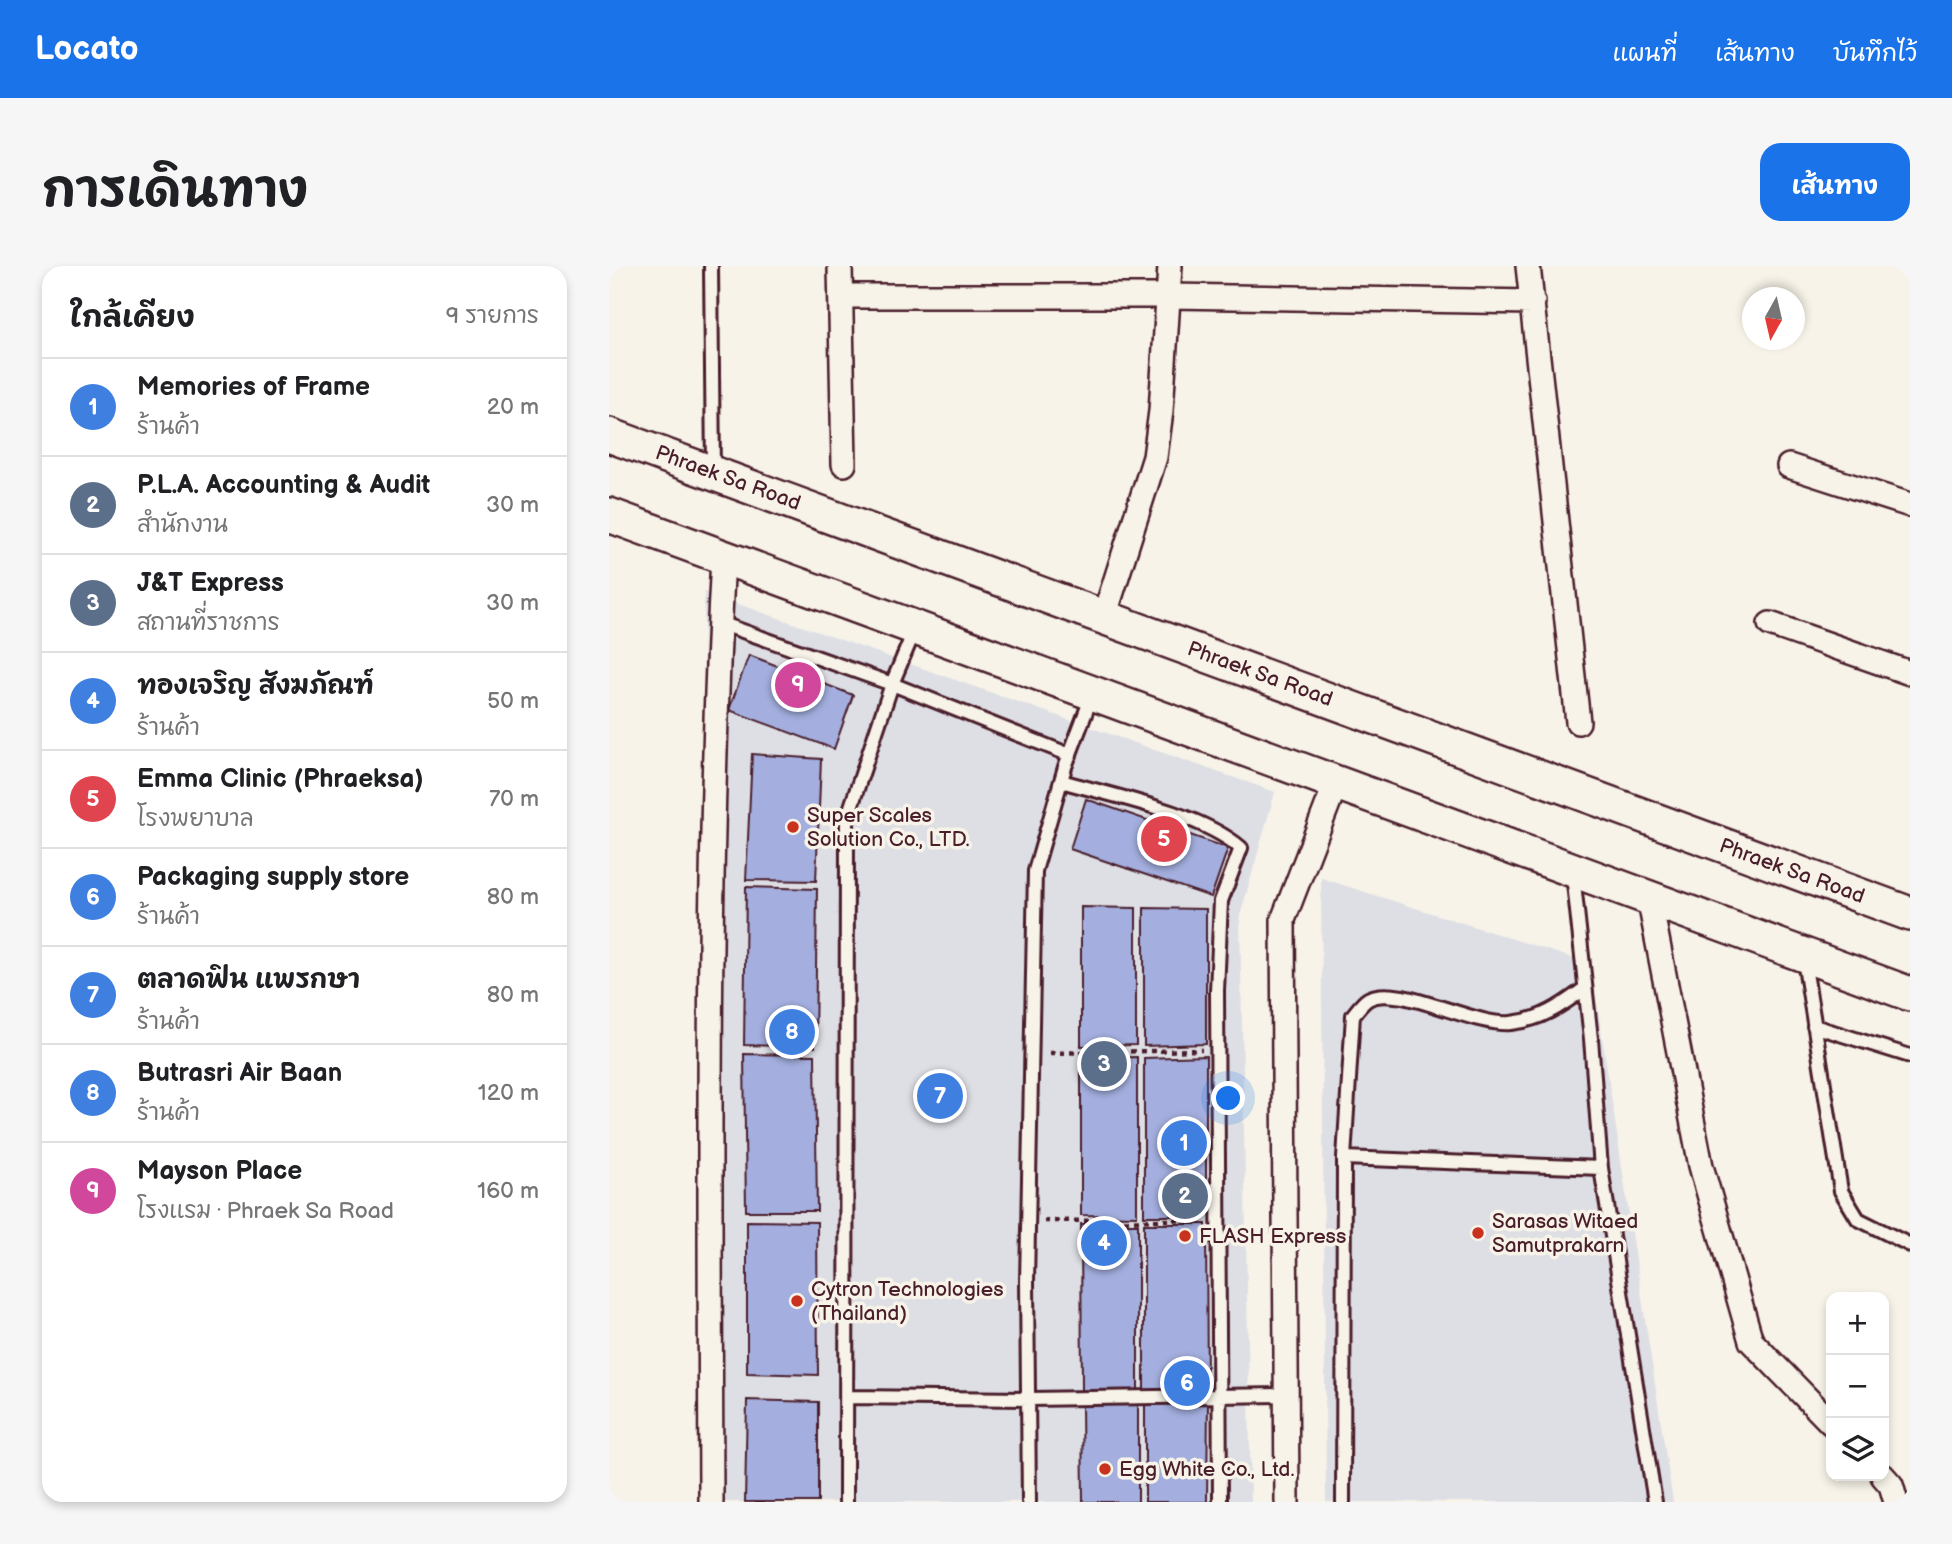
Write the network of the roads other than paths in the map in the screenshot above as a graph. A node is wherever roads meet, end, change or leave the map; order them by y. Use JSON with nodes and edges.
{"nodes":[{"id":1,"x":711,"y":266,"type":"edge"},
{"id":2,"x":840,"y":266,"type":"edge"},
{"id":3,"x":1170,"y":266,"type":"edge"},
{"id":4,"x":1528,"y":266,"type":"edge"},
{"id":5,"x":841,"y":296,"type":"junction"},
{"id":6,"x":1170,"y":296,"type":"junction"},
{"id":7,"x":1533,"y":302,"type":"junction"},
{"id":8,"x":609,"y":435,"type":"edge"},
{"id":9,"x":844,"y":464,"type":"dead end"},
{"id":10,"x":1789,"y":466,"type":"dead end"},
{"id":11,"x":713,"y":472,"type":"junction"},
{"id":12,"x":1910,"y":505,"type":"edge"},
{"id":13,"x":609,"y":515,"type":"edge"},
{"id":14,"x":723,"y":557,"type":"junction"},
{"id":15,"x":1104,"y":617,"type":"junction"},
{"id":16,"x":720,"y":623,"type":"junction"},
{"id":17,"x":1770,"y":624,"type":"dead end"},
{"id":18,"x":916,"y":627,"type":"junction"},
{"id":19,"x":1910,"y":673,"type":"edge"},
{"id":20,"x":892,"y":684,"type":"junction"},
{"id":21,"x":1093,"y":693,"type":"junction"},
{"id":22,"x":1578,"y":722,"type":"dead end"},
{"id":23,"x":1070,"y":755,"type":"junction"},
{"id":24,"x":1061,"y":780,"type":"junction"},
{"id":25,"x":1336,"y":783,"type":"junction"},
{"id":26,"x":1573,"y":870,"type":"junction"},
{"id":27,"x":1649,"y":897,"type":"junction"},
{"id":28,"x":1910,"y":914,"type":"edge"},
{"id":29,"x":1803,"y":954,"type":"junction"},
{"id":30,"x":1584,"y":989,"type":"junction"},
{"id":31,"x":1910,"y":994,"type":"edge"},
{"id":32,"x":1815,"y":1026,"type":"junction"},
{"id":33,"x":1910,"y":1056,"type":"edge"},
{"id":34,"x":1344,"y":1158,"type":"junction"},
{"id":35,"x":1601,"y":1168,"type":"junction"},
{"id":36,"x":1910,"y":1245,"type":"edge"},
{"id":37,"x":1287,"y":1395,"type":"junction"},
{"id":38,"x":1219,"y":1396,"type":"junction"},
{"id":39,"x":849,"y":1397,"type":"junction"},
{"id":40,"x":1030,"y":1399,"type":"junction"},
{"id":41,"x":1826,"y":1418,"type":"edge"},
{"id":42,"x":1887,"y":1481,"type":"edge"},
{"id":43,"x":711,"y":1502,"type":"edge"},
{"id":44,"x":846,"y":1502,"type":"edge"},
{"id":45,"x":1029,"y":1502,"type":"edge"},
{"id":46,"x":1220,"y":1502,"type":"edge"},
{"id":47,"x":1287,"y":1502,"type":"edge"},
{"id":48,"x":1343,"y":1502,"type":"edge"},
{"id":49,"x":1655,"y":1502,"type":"edge"},
{"id":50,"x":1896,"y":1502,"type":"edge"}],
"edges":[{"from":1,"to":11,"type":"lane"},
{"from":2,"to":5,"type":"street"},
{"from":3,"to":6,"type":"street"},
{"from":4,"to":7,"type":"street"},
{"from":5,"to":6,"type":"street"},
{"from":5,"to":9,"type":"street"},
{"from":6,"to":7,"type":"street"},
{"from":6,"to":15,"type":"street"},
{"from":7,"to":22,"type":"street"},
{"from":8,"to":11,"type":"main road","name":"Phraek Sa Road"},
{"from":10,"to":12,"type":"street"},
{"from":11,"to":15,"type":"main road","name":"Phraek Sa Road"},
{"from":13,"to":14,"type":"main road"},
{"from":14,"to":16,"type":"street"},
{"from":14,"to":18,"type":"main road"},
{"from":15,"to":28,"type":"main road","name":"Phraek Sa Road"},
{"from":16,"to":20,"type":"lane"},
{"from":16,"to":43,"type":"street"},
{"from":17,"to":19,"type":"street"},
{"from":18,"to":20,"type":"lane"},
{"from":18,"to":21,"type":"main road"},
{"from":20,"to":23,"type":"lane"},
{"from":20,"to":39,"type":"lane"},
{"from":21,"to":23,"type":"lane"},
{"from":21,"to":25,"type":"main road"},
{"from":23,"to":24,"type":"lane"},
{"from":24,"to":38,"type":"lane"},
{"from":24,"to":40,"type":"lane"},
{"from":25,"to":26,"type":"main road"},
{"from":25,"to":37,"type":"street"},
{"from":26,"to":27,"type":"main road"},
{"from":26,"to":30,"type":"lane"},
{"from":27,"to":29,"type":"main road"},
{"from":27,"to":41,"type":"street"},
{"from":29,"to":31,"type":"main road"},
{"from":29,"to":32,"type":"lane"},
{"from":30,"to":34,"type":"lane"},
{"from":30,"to":35,"type":"lane"},
{"from":32,"to":33,"type":"lane"},
{"from":32,"to":36,"type":"lane"},
{"from":34,"to":35,"type":"lane"},
{"from":34,"to":48,"type":"lane"},
{"from":35,"to":49,"type":"lane"},
{"from":37,"to":38,"type":"lane"},
{"from":37,"to":47,"type":"street"},
{"from":38,"to":40,"type":"lane"},
{"from":38,"to":46,"type":"lane"},
{"from":39,"to":40,"type":"lane"},
{"from":39,"to":44,"type":"lane"},
{"from":40,"to":45,"type":"lane"},
{"from":42,"to":50,"type":"street"}]}
